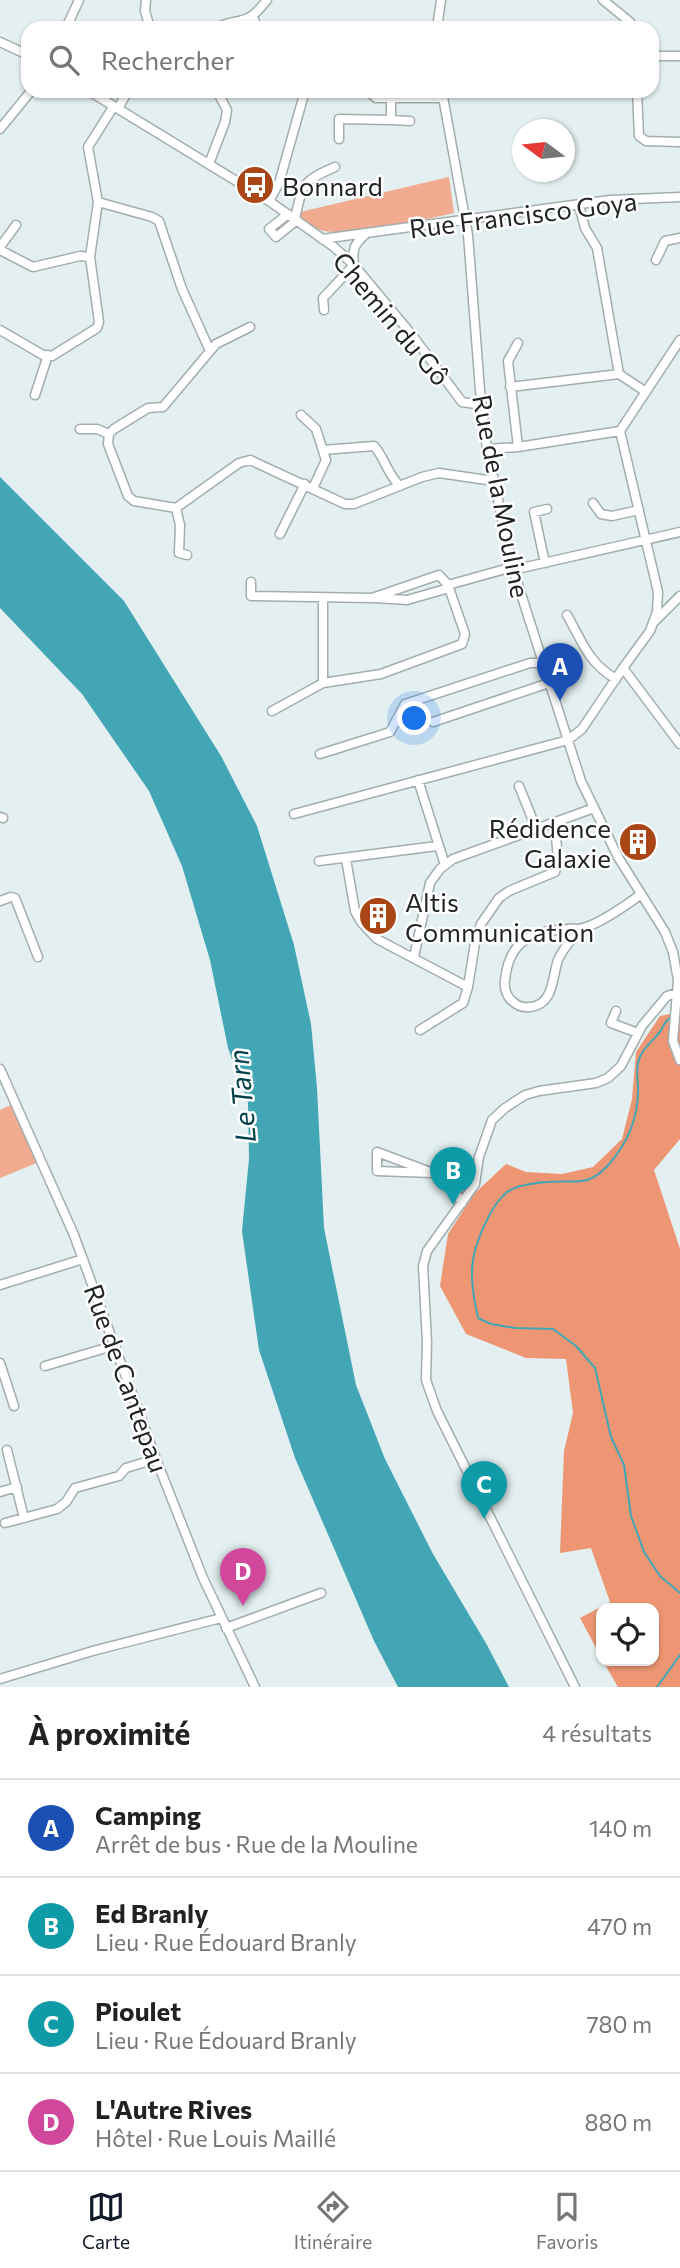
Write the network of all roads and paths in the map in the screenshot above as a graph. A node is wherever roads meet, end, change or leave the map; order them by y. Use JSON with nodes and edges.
{"nodes":[{"id":1,"x":79,"y":0,"type":"edge"},
{"id":2,"x":146,"y":0,"type":"edge"},
{"id":3,"x":267,"y":0,"type":"edge"},
{"id":4,"x":441,"y":0,"type":"edge"},
{"id":5,"x":603,"y":0,"type":"edge"},
{"id":6,"x":253,"y":16,"type":"junction"},
{"id":7,"x":69,"y":21,"type":"edge"},
{"id":8,"x":148,"y":21,"type":"edge"},
{"id":9,"x":238,"y":21,"type":"edge"},
{"id":10,"x":255,"y":21,"type":"edge"},
{"id":11,"x":438,"y":21,"type":"edge"},
{"id":12,"x":629,"y":21,"type":"edge"},
{"id":13,"x":0,"y":42,"type":"edge"},
{"id":14,"x":21,"y":52,"type":"edge"},
{"id":15,"x":659,"y":56,"type":"edge"},
{"id":16,"x":680,"y":56,"type":"edge"},
{"id":17,"x":21,"y":96,"type":"edge"},
{"id":18,"x":25,"y":98,"type":"edge"},
{"id":19,"x":101,"y":98,"type":"edge"},
{"id":20,"x":124,"y":98,"type":"edge"},
{"id":21,"x":223,"y":98,"type":"edge"},
{"id":22,"x":303,"y":98,"type":"edge"},
{"id":23,"x":376,"y":98,"type":"edge"},
{"id":24,"x":404,"y":98,"type":"edge"},
{"id":25,"x":443,"y":98,"type":"edge"},
{"id":26,"x":638,"y":98,"type":"edge"},
{"id":27,"x":391,"y":99,"type":"junction"},
{"id":28,"x":116,"y":107,"type":"junction"},
{"id":29,"x":0,"y":109,"type":"edge"},
{"id":30,"x":11,"y":114,"type":"junction"},
{"id":31,"x":391,"y":120,"type":"junction"},
{"id":32,"x":411,"y":121,"type":"dead end"},
{"id":33,"x":0,"y":129,"type":"edge"},
{"id":34,"x":339,"y":139,"type":"dead end"},
{"id":35,"x":680,"y":142,"type":"edge"},
{"id":36,"x":209,"y":164,"type":"junction"},
{"id":37,"x":335,"y":167,"type":"dead end"},
{"id":38,"x":680,"y":197,"type":"edge"},
{"id":39,"x":269,"y":201,"type":"junction"},
{"id":40,"x":98,"y":202,"type":"junction"},
{"id":41,"x":579,"y":205,"type":"junction"},
{"id":42,"x":293,"y":217,"type":"junction"},
{"id":43,"x":466,"y":221,"type":"junction"},
{"id":44,"x":16,"y":225,"type":"dead end"},
{"id":45,"x":366,"y":234,"type":"junction"},
{"id":46,"x":680,"y":238,"type":"edge"},
{"id":47,"x":323,"y":239,"type":"junction"},
{"id":48,"x":356,"y":243,"type":"junction"},
{"id":49,"x":334,"y":247,"type":"junction"},
{"id":50,"x":0,"y":248,"type":"edge"},
{"id":51,"x":90,"y":257,"type":"junction"},
{"id":52,"x":656,"y":260,"type":"dead end"},
{"id":53,"x":354,"y":265,"type":"junction"},
{"id":54,"x":324,"y":310,"type":"dead end"},
{"id":55,"x":250,"y":327,"type":"dead end"},
{"id":56,"x":0,"y":330,"type":"edge"},
{"id":57,"x":680,"y":340,"type":"edge"},
{"id":58,"x":518,"y":343,"type":"dead end"},
{"id":59,"x":211,"y":351,"type":"junction"},
{"id":60,"x":48,"y":355,"type":"junction"},
{"id":61,"x":619,"y":374,"type":"junction"},
{"id":62,"x":510,"y":387,"type":"junction"},
{"id":63,"x":646,"y":392,"type":"junction"},
{"id":64,"x":35,"y":395,"type":"dead end"},
{"id":65,"x":482,"y":405,"type":"junction"},
{"id":66,"x":301,"y":415,"type":"dead end"},
{"id":67,"x":80,"y":429,"type":"dead end"},
{"id":68,"x":620,"y":431,"type":"junction"},
{"id":69,"x":109,"y":434,"type":"junction"},
{"id":70,"x":518,"y":447,"type":"junction"},
{"id":71,"x":487,"y":449,"type":"junction"},
{"id":72,"x":323,"y":450,"type":"junction"},
{"id":73,"x":494,"y":481,"type":"junction"},
{"id":74,"x":400,"y":485,"type":"junction"},
{"id":75,"x":309,"y":486,"type":"junction"},
{"id":76,"x":593,"y":503,"type":"dead end"},
{"id":77,"x":176,"y":508,"type":"junction"},
{"id":78,"x":547,"y":509,"type":"dead end"},
{"id":79,"x":639,"y":510,"type":"junction"},
{"id":80,"x":680,"y":532,"type":"edge"},
{"id":81,"x":280,"y":534,"type":"dead end"},
{"id":82,"x":646,"y":539,"type":"junction"},
{"id":83,"x":187,"y":555,"type":"dead end"},
{"id":84,"x":545,"y":563,"type":"junction"},
{"id":85,"x":513,"y":569,"type":"junction"},
{"id":86,"x":251,"y":582,"type":"dead end"},
{"id":87,"x":449,"y":587,"type":"junction"},
{"id":88,"x":680,"y":596,"type":"edge"},
{"id":89,"x":373,"y":598,"type":"junction"},
{"id":90,"x":323,"y":599,"type":"junction"},
{"id":91,"x":567,"y":615,"type":"dead end"},
{"id":92,"x":653,"y":623,"type":"junction"},
{"id":93,"x":543,"y":663,"type":"junction"},
{"id":94,"x":622,"y":668,"type":"junction"},
{"id":95,"x":616,"y":679,"type":"junction"},
{"id":96,"x":323,"y":682,"type":"junction"},
{"id":97,"x":549,"y":684,"type":"junction"},
{"id":98,"x":272,"y":711,"type":"dead end"},
{"id":99,"x":433,"y":722,"type":"dead end"},
{"id":100,"x":568,"y":740,"type":"junction"},
{"id":101,"x":680,"y":744,"type":"edge"},
{"id":102,"x":320,"y":754,"type":"dead end"},
{"id":103,"x":418,"y":780,"type":"junction"},
{"id":104,"x":519,"y":786,"type":"dead end"},
{"id":105,"x":594,"y":808,"type":"junction"},
{"id":106,"x":294,"y":814,"type":"dead end"},
{"id":107,"x":555,"y":822,"type":"junction"},
{"id":108,"x":536,"y":828,"type":"junction"},
{"id":109,"x":437,"y":846,"type":"junction"},
{"id":110,"x":346,"y":859,"type":"junction"},
{"id":111,"x":319,"y":861,"type":"dead end"},
{"id":112,"x":445,"y":865,"type":"junction"},
{"id":113,"x":640,"y":895,"type":"junction"},
{"id":114,"x":0,"y":901,"type":"edge"},
{"id":115,"x":580,"y":929,"type":"junction"},
{"id":116,"x":37,"y":957,"type":"dead end"},
{"id":117,"x":414,"y":957,"type":"junction"},
{"id":118,"x":468,"y":987,"type":"junction"},
{"id":119,"x":677,"y":993,"type":"junction"},
{"id":120,"x":616,"y":1012,"type":"dead end"},
{"id":121,"x":420,"y":1030,"type":"dead end"},
{"id":122,"x":638,"y":1033,"type":"junction"},
{"id":123,"x":680,"y":1060,"type":"edge"},
{"id":124,"x":0,"y":1069,"type":"edge"},
{"id":125,"x":432,"y":1172,"type":"junction"},
{"id":126,"x":461,"y":1203,"type":"junction"},
{"id":127,"x":83,"y":1259,"type":"junction"},
{"id":128,"x":0,"y":1285,"type":"edge"},
{"id":129,"x":116,"y":1345,"type":"junction"},
{"id":130,"x":0,"y":1363,"type":"edge"},
{"id":131,"x":45,"y":1366,"type":"dead end"},
{"id":132,"x":14,"y":1406,"type":"dead end"},
{"id":133,"x":7,"y":1450,"type":"dead end"},
{"id":134,"x":156,"y":1459,"type":"junction"},
{"id":135,"x":17,"y":1487,"type":"junction"},
{"id":136,"x":0,"y":1492,"type":"edge"},
{"id":137,"x":24,"y":1518,"type":"junction"},
{"id":138,"x":5,"y":1523,"type":"dead end"},
{"id":139,"x":321,"y":1593,"type":"dead end"},
{"id":140,"x":221,"y":1618,"type":"junction"},
{"id":141,"x":226,"y":1628,"type":"junction"},
{"id":142,"x":0,"y":1679,"type":"edge"},
{"id":143,"x":255,"y":1687,"type":"edge"},
{"id":144,"x":575,"y":1687,"type":"edge"}],
"edges":[{"from":1,"to":7,"type":"street"},
{"from":2,"to":8,"type":"street"},
{"from":3,"to":6,"type":"street"},
{"from":4,"to":11,"type":"street"},
{"from":5,"to":12,"type":"street"},
{"from":6,"to":9,"type":"street"},
{"from":6,"to":10,"type":"street"},
{"from":13,"to":14,"type":"street"},
{"from":15,"to":16,"type":"street"},
{"from":17,"to":30,"type":"street"},
{"from":18,"to":30,"type":"street"},
{"from":19,"to":28,"type":"street","name":"Chemin du Gô"},
{"from":20,"to":28,"type":"street"},
{"from":21,"to":36,"type":"street"},
{"from":22,"to":39,"type":"street"},
{"from":23,"to":27,"type":"street"},
{"from":24,"to":27,"type":"street"},
{"from":25,"to":43,"type":"street","name":"Rue de la Mouline"},
{"from":26,"to":35,"type":"street"},
{"from":27,"to":31,"type":"street"},
{"from":28,"to":36,"type":"street","name":"Chemin du Gô"},
{"from":28,"to":40,"type":"street"},
{"from":29,"to":30,"type":"street"},
{"from":30,"to":33,"type":"street"},
{"from":31,"to":32,"type":"street"},
{"from":31,"to":34,"type":"street"},
{"from":36,"to":39,"type":"street","name":"Chemin du Gô"},
{"from":37,"to":42,"type":"street"},
{"from":38,"to":41,"type":"street","name":"Rue Francisco Goya"},
{"from":39,"to":42,"type":"street","name":"Chemin du Gô"},
{"from":40,"to":51,"type":"street"},
{"from":40,"to":59,"type":"street"},
{"from":41,"to":43,"type":"street","name":"Rue Francisco Goya"},
{"from":41,"to":61,"type":"street"},
{"from":42,"to":47,"type":"street","name":"Chemin du Gô"},
{"from":43,"to":45,"type":"street","name":"Rue Francisco Goya"},
{"from":43,"to":65,"type":"street","name":"Rue de la Mouline"},
{"from":44,"to":50,"type":"street"},
{"from":45,"to":47,"type":"street","name":"Rue Francisco Goya"},
{"from":45,"to":48,"type":"street"},
{"from":46,"to":52,"type":"street"},
{"from":47,"to":49,"type":"street","name":"Chemin du Gô"},
{"from":48,"to":49,"type":"street"},
{"from":48,"to":53,"type":"street"},
{"from":49,"to":53,"type":"street","name":"Chemin du Gô"},
{"from":50,"to":51,"type":"street"},
{"from":51,"to":60,"type":"street"},
{"from":53,"to":54,"type":"street"},
{"from":53,"to":65,"type":"street","name":"Chemin du Gô"},
{"from":55,"to":59,"type":"street"},
{"from":56,"to":60,"type":"street"},
{"from":57,"to":63,"type":"street"},
{"from":58,"to":62,"type":"street"},
{"from":59,"to":69,"type":"street"},
{"from":60,"to":64,"type":"street"},
{"from":61,"to":62,"type":"street"},
{"from":61,"to":63,"type":"street"},
{"from":62,"to":70,"type":"street"},
{"from":63,"to":68,"type":"street"},
{"from":65,"to":71,"type":"street","name":"Rue de la Mouline"},
{"from":66,"to":72,"type":"street"},
{"from":67,"to":69,"type":"street"},
{"from":68,"to":70,"type":"street"},
{"from":68,"to":79,"type":"street"},
{"from":69,"to":77,"type":"street"},
{"from":70,"to":71,"type":"street"},
{"from":71,"to":73,"type":"street","name":"Rue de la Mouline"},
{"from":72,"to":74,"type":"street"},
{"from":72,"to":75,"type":"street"},
{"from":73,"to":74,"type":"street"},
{"from":73,"to":85,"type":"street","name":"Rue de la Mouline"},
{"from":74,"to":75,"type":"street"},
{"from":75,"to":77,"type":"street"},
{"from":75,"to":81,"type":"street"},
{"from":76,"to":79,"type":"street"},
{"from":77,"to":83,"type":"street"},
{"from":78,"to":84,"type":"street"},
{"from":79,"to":82,"type":"street"},
{"from":80,"to":82,"type":"street"},
{"from":82,"to":84,"type":"street"},
{"from":82,"to":92,"type":"street"},
{"from":84,"to":85,"type":"street"},
{"from":85,"to":87,"type":"street"},
{"from":85,"to":93,"type":"street","name":"Rue de la Mouline"},
{"from":86,"to":90,"type":"street"},
{"from":87,"to":89,"type":"street"},
{"from":87,"to":89,"type":"street"},
{"from":87,"to":96,"type":"street"},
{"from":88,"to":92,"type":"street"},
{"from":89,"to":90,"type":"street"},
{"from":90,"to":96,"type":"street"},
{"from":91,"to":95,"type":"street"},
{"from":92,"to":94,"type":"street"},
{"from":93,"to":97,"type":"street","name":"Rue de la Mouline"},
{"from":93,"to":102,"type":"street"},
{"from":94,"to":95,"type":"street"},
{"from":94,"to":101,"type":"street"},
{"from":95,"to":100,"type":"street"},
{"from":96,"to":98,"type":"street"},
{"from":97,"to":99,"type":"street"},
{"from":97,"to":100,"type":"street","name":"Rue de la Mouline"},
{"from":100,"to":103,"type":"street"},
{"from":100,"to":105,"type":"street","name":"Rue de la Mouline"},
{"from":103,"to":106,"type":"street"},
{"from":103,"to":109,"type":"street"},
{"from":104,"to":108,"type":"street"},
{"from":105,"to":107,"type":"street"},
{"from":105,"to":113,"type":"street","name":"Rue de la Mouline"},
{"from":107,"to":108,"type":"street"},
{"from":107,"to":118,"type":"street"},
{"from":108,"to":112,"type":"street"},
{"from":109,"to":110,"type":"street"},
{"from":109,"to":112,"type":"street"},
{"from":110,"to":111,"type":"street"},
{"from":110,"to":117,"type":"street"},
{"from":112,"to":117,"type":"street"},
{"from":113,"to":115,"type":"street"},
{"from":113,"to":119,"type":"street","name":"Rue de la Mouline"},
{"from":114,"to":116,"type":"street"},
{"from":115,"to":115,"type":"street"},
{"from":117,"to":118,"type":"street"},
{"from":118,"to":121,"type":"street"},
{"from":119,"to":122,"type":"street"},
{"from":119,"to":123,"type":"street","name":"Rue de la Mouline"},
{"from":120,"to":122,"type":"street"},
{"from":122,"to":126,"type":"street"},
{"from":124,"to":127,"type":"street","name":"Rue de Cantepau"},
{"from":125,"to":125,"type":"street"},
{"from":125,"to":126,"type":"street"},
{"from":126,"to":144,"type":"street"},
{"from":127,"to":128,"type":"street"},
{"from":127,"to":129,"type":"street","name":"Rue de Cantepau"},
{"from":129,"to":131,"type":"street"},
{"from":129,"to":134,"type":"street","name":"Rue de Cantepau"},
{"from":130,"to":132,"type":"street"},
{"from":133,"to":135,"type":"street"},
{"from":134,"to":137,"type":"street"},
{"from":134,"to":140,"type":"street","name":"Rue de Cantepau"},
{"from":135,"to":136,"type":"street"},
{"from":135,"to":137,"type":"street"},
{"from":137,"to":138,"type":"street"},
{"from":139,"to":141,"type":"street"},
{"from":140,"to":141,"type":"street","name":"Rue de Cantepau"},
{"from":140,"to":142,"type":"street"},
{"from":141,"to":143,"type":"street","name":"Rue de Cantepau"}]}
